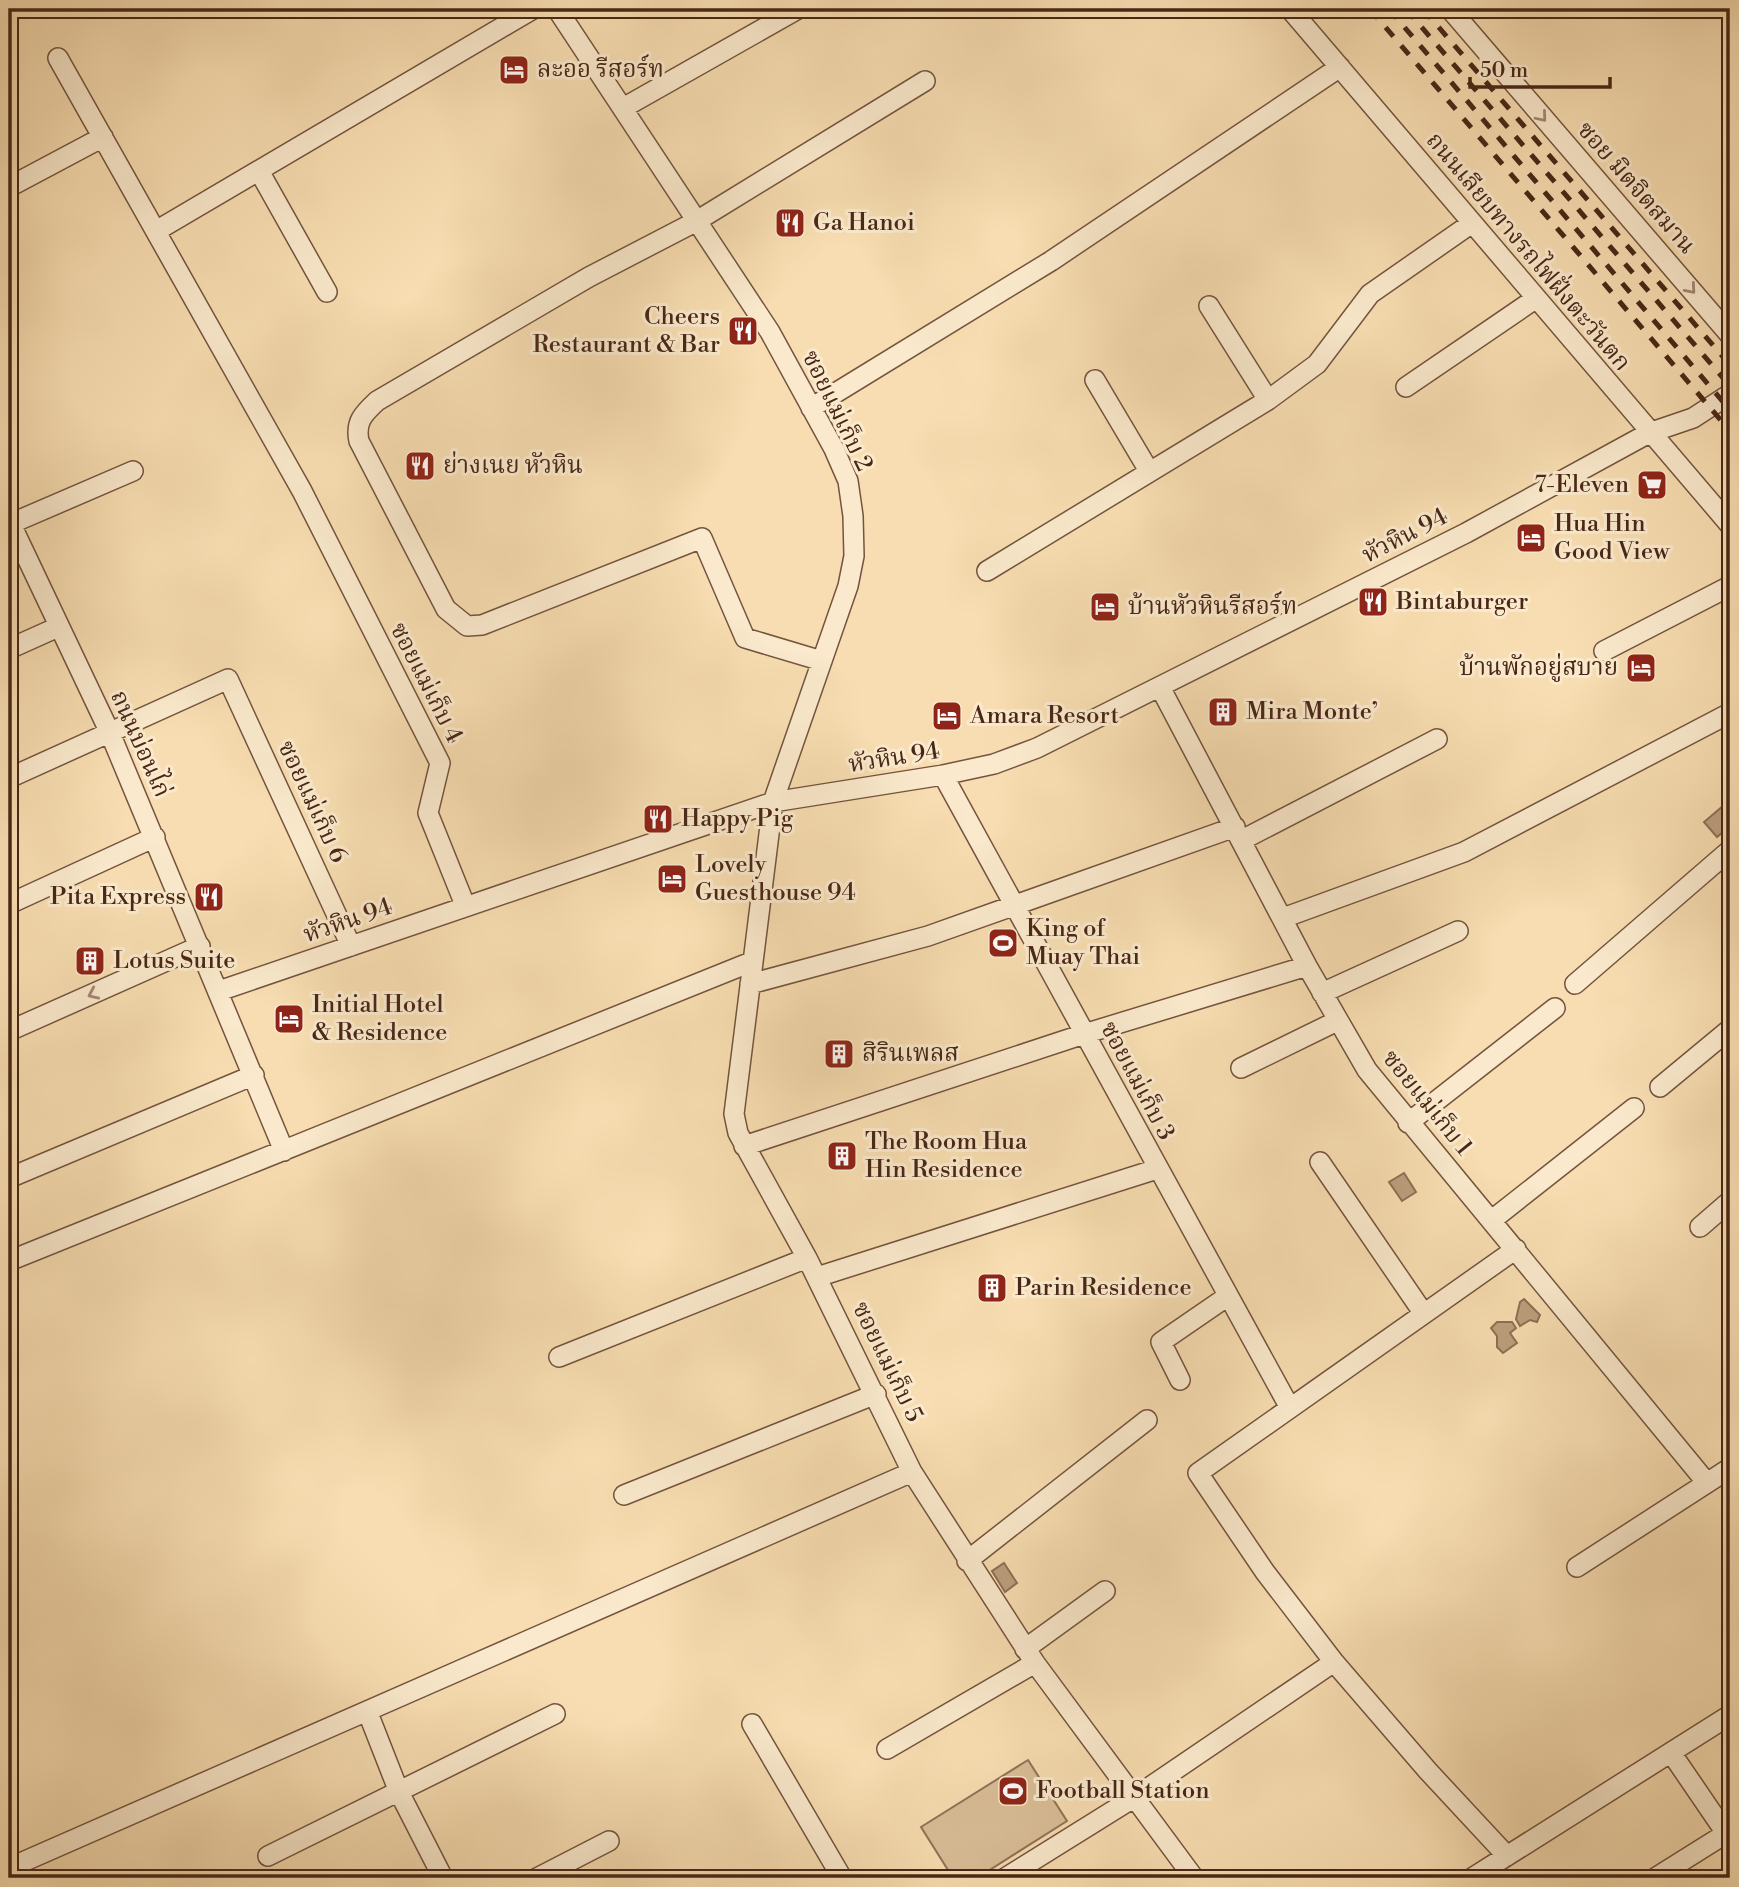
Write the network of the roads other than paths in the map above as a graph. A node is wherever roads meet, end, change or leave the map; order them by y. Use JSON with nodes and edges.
{"nodes":[{"id":1,"x":533,"y":9,"type":"edge"},
{"id":2,"x":557,"y":9,"type":"edge"},
{"id":3,"x":798,"y":9,"type":"edge"},
{"id":4,"x":1290,"y":9,"type":"edge"},
{"id":5,"x":1450,"y":9,"type":"edge"},
{"id":6,"x":58,"y":58,"type":"dead end"},
{"id":7,"x":1340,"y":67,"type":"junction"},
{"id":8,"x":925,"y":81,"type":"dead end"},
{"id":9,"x":623,"y":108,"type":"junction"},
{"id":10,"x":103,"y":137,"type":"junction"},
{"id":11,"x":259,"y":172,"type":"junction"},
{"id":12,"x":9,"y":187,"type":"edge"},
{"id":13,"x":695,"y":222,"type":"junction"},
{"id":14,"x":1472,"y":223,"type":"junction"},
{"id":15,"x":156,"y":230,"type":"junction"},
{"id":16,"x":327,"y":292,"type":"dead end"},
{"id":17,"x":1535,"y":299,"type":"junction"},
{"id":18,"x":1209,"y":306,"type":"dead end"},
{"id":19,"x":1730,"y":335,"type":"edge"},
{"id":20,"x":1095,"y":380,"type":"dead end"},
{"id":21,"x":1406,"y":387,"type":"dead end"},
{"id":22,"x":1730,"y":394,"type":"edge"},
{"id":23,"x":1268,"y":400,"type":"junction"},
{"id":24,"x":811,"y":408,"type":"junction"},
{"id":25,"x":1649,"y":433,"type":"junction"},
{"id":26,"x":132,"y":471,"type":"dead end"},
{"id":27,"x":1149,"y":471,"type":"junction"},
{"id":28,"x":10,"y":522,"type":"edge"},
{"id":29,"x":1730,"y":525,"type":"edge"},
{"id":30,"x":987,"y":571,"type":"dead end"},
{"id":31,"x":1730,"y":586,"type":"edge"},
{"id":32,"x":58,"y":627,"type":"junction"},
{"id":33,"x":9,"y":649,"type":"edge"},
{"id":34,"x":1604,"y":650,"type":"dead end"},
{"id":35,"x":822,"y":662,"type":"junction"},
{"id":36,"x":1160,"y":687,"type":"junction"},
{"id":37,"x":1730,"y":713,"type":"edge"},
{"id":38,"x":110,"y":733,"type":"junction"},
{"id":39,"x":1437,"y":739,"type":"dead end"},
{"id":40,"x":943,"y":775,"type":"junction"},
{"id":41,"x":9,"y":778,"type":"edge"},
{"id":42,"x":773,"y":802,"type":"junction"},
{"id":43,"x":1238,"y":834,"type":"junction"},
{"id":44,"x":155,"y":837,"type":"junction"},
{"id":45,"x":1730,"y":850,"type":"edge"},
{"id":46,"x":9,"y":904,"type":"edge"},
{"id":47,"x":465,"y":905,"type":"junction"},
{"id":48,"x":1014,"y":905,"type":"junction"},
{"id":49,"x":1283,"y":918,"type":"junction"},
{"id":50,"x":1458,"y":931,"type":"dead end"},
{"id":51,"x":200,"y":946,"type":"junction"},
{"id":52,"x":351,"y":946,"type":"junction"},
{"id":53,"x":751,"y":962,"type":"junction"},
{"id":54,"x":1307,"y":965,"type":"junction"},
{"id":55,"x":750,"y":984,"type":"junction"},
{"id":56,"x":1576,"y":984,"type":"dead end"},
{"id":57,"x":219,"y":991,"type":"junction"},
{"id":58,"x":1322,"y":993,"type":"junction"},
{"id":59,"x":1555,"y":1008,"type":"dead end"},
{"id":60,"x":1337,"y":1021,"type":"junction"},
{"id":61,"x":1730,"y":1029,"type":"edge"},
{"id":62,"x":9,"y":1031,"type":"edge"},
{"id":63,"x":1084,"y":1034,"type":"junction"},
{"id":64,"x":1241,"y":1068,"type":"dead end"},
{"id":65,"x":254,"y":1075,"type":"junction"},
{"id":66,"x":1660,"y":1087,"type":"dead end"},
{"id":67,"x":1634,"y":1108,"type":"dead end"},
{"id":68,"x":1408,"y":1123,"type":"junction"},
{"id":69,"x":744,"y":1146,"type":"junction"},
{"id":70,"x":284,"y":1151,"type":"junction"},
{"id":71,"x":1320,"y":1162,"type":"dead end"},
{"id":72,"x":1157,"y":1169,"type":"junction"},
{"id":73,"x":9,"y":1178,"type":"edge"},
{"id":74,"x":1730,"y":1202,"type":"edge"},
{"id":75,"x":1492,"y":1220,"type":"junction"},
{"id":76,"x":1700,"y":1227,"type":"dead end"},
{"id":77,"x":1516,"y":1249,"type":"junction"},
{"id":78,"x":807,"y":1258,"type":"junction"},
{"id":79,"x":9,"y":1261,"type":"edge"},
{"id":80,"x":817,"y":1277,"type":"junction"},
{"id":81,"x":1228,"y":1296,"type":"junction"},
{"id":82,"x":1424,"y":1314,"type":"junction"},
{"id":83,"x":559,"y":1357,"type":"dead end"},
{"id":84,"x":1180,"y":1380,"type":"dead end"},
{"id":85,"x":876,"y":1394,"type":"junction"},
{"id":86,"x":1290,"y":1408,"type":"junction"},
{"id":87,"x":1147,"y":1420,"type":"dead end"},
{"id":88,"x":1730,"y":1468,"type":"edge"},
{"id":89,"x":912,"y":1472,"type":"junction"},
{"id":90,"x":1707,"y":1483,"type":"junction"},
{"id":91,"x":624,"y":1495,"type":"dead end"},
{"id":92,"x":967,"y":1561,"type":"junction"},
{"id":93,"x":1577,"y":1567,"type":"dead end"},
{"id":94,"x":1105,"y":1591,"type":"dead end"},
{"id":95,"x":1030,"y":1656,"type":"junction"},
{"id":96,"x":1334,"y":1661,"type":"junction"},
{"id":97,"x":368,"y":1713,"type":"junction"},
{"id":98,"x":555,"y":1714,"type":"dead end"},
{"id":99,"x":1730,"y":1715,"type":"edge"},
{"id":100,"x":752,"y":1724,"type":"dead end"},
{"id":101,"x":887,"y":1749,"type":"dead end"},
{"id":102,"x":1672,"y":1754,"type":"junction"},
{"id":103,"x":400,"y":1792,"type":"junction"},
{"id":104,"x":1135,"y":1797,"type":"junction"},
{"id":105,"x":1729,"y":1835,"type":"edge"},
{"id":106,"x":609,"y":1841,"type":"dead end"},
{"id":107,"x":268,"y":1856,"type":"dead end"},
{"id":108,"x":1507,"y":1856,"type":"junction"},
{"id":109,"x":9,"y":1868,"type":"edge"},
{"id":110,"x":443,"y":1878,"type":"edge"},
{"id":111,"x":537,"y":1878,"type":"edge"},
{"id":112,"x":842,"y":1878,"type":"edge"},
{"id":113,"x":1004,"y":1878,"type":"edge"},
{"id":114,"x":1194,"y":1878,"type":"edge"},
{"id":115,"x":1472,"y":1878,"type":"edge"},
{"id":116,"x":1655,"y":1878,"type":"edge"}],
"edges":[{"from":1,"to":11,"type":"street"},
{"from":2,"to":9,"type":"street","name":"ซอยแม่เก็บ 2"},
{"from":3,"to":9,"type":"street"},
{"from":4,"to":7,"type":"street","name":"ถนนเลียบทางรถไฟฝั่งตะวันตก"},
{"from":5,"to":19,"type":"street","name":"ซอย มิตจิตสมาน","one_way":true},
{"from":6,"to":10,"type":"street","name":"ซอยแม่เก็บ 4"},
{"from":7,"to":14,"type":"street","name":"ถนนเลียบทางรถไฟฝั่งตะวันตก"},
{"from":7,"to":24,"type":"street"},
{"from":8,"to":13,"type":"street"},
{"from":9,"to":13,"type":"street","name":"ซอยแม่เก็บ 2"},
{"from":10,"to":12,"type":"street"},
{"from":10,"to":15,"type":"street","name":"ซอยแม่เก็บ 4"},
{"from":11,"to":15,"type":"street"},
{"from":11,"to":16,"type":"street"},
{"from":13,"to":24,"type":"street","name":"ซอยแม่เก็บ 2"},
{"from":13,"to":35,"type":"street"},
{"from":14,"to":17,"type":"street","name":"ถนนเลียบทางรถไฟฝั่งตะวันตก"},
{"from":14,"to":23,"type":"street"},
{"from":15,"to":47,"type":"street","name":"ซอยแม่เก็บ 4"},
{"from":17,"to":21,"type":"street"},
{"from":17,"to":25,"type":"street","name":"ถนนเลียบทางรถไฟฝั่งตะวันตก"},
{"from":18,"to":23,"type":"street"},
{"from":20,"to":27,"type":"street"},
{"from":22,"to":25,"type":"street","name":"หัวหิน 94"},
{"from":23,"to":27,"type":"street"},
{"from":24,"to":35,"type":"street","name":"ซอยแม่เก็บ 2"},
{"from":25,"to":29,"type":"street","name":"ถนนเลียบทางรถไฟฝั่งตะวันตก"},
{"from":25,"to":36,"type":"street","name":"หัวหิน 94"},
{"from":26,"to":28,"type":"street"},
{"from":27,"to":30,"type":"street"},
{"from":28,"to":32,"type":"street","name":"ถนนบ่อนไก่"},
{"from":31,"to":34,"type":"street"},
{"from":32,"to":33,"type":"street"},
{"from":32,"to":38,"type":"street","name":"ถนนบ่อนไก่"},
{"from":35,"to":42,"type":"street","name":"ซอยแม่เก็บ 2"},
{"from":36,"to":40,"type":"street","name":"หัวหิน 94"},
{"from":36,"to":43,"type":"street","name":"ซอยแม่เก็บ 1"},
{"from":37,"to":49,"type":"street"},
{"from":38,"to":41,"type":"street"},
{"from":38,"to":44,"type":"street","name":"ถนนบ่อนไก่"},
{"from":38,"to":52,"type":"street","name":"ซอยแม่เก็บ 6"},
{"from":39,"to":43,"type":"street"},
{"from":40,"to":42,"type":"street","name":"หัวหิน 94"},
{"from":40,"to":48,"type":"street","name":"ซอยแม่เก็บ 3"},
{"from":42,"to":47,"type":"street","name":"หัวหิน 94"},
{"from":42,"to":53,"type":"street","name":"ซอยแม่เก็บ 5"},
{"from":43,"to":48,"type":"street"},
{"from":43,"to":49,"type":"street","name":"ซอยแม่เก็บ 1"},
{"from":44,"to":46,"type":"street"},
{"from":44,"to":51,"type":"street","name":"ถนนบ่อนไก่"},
{"from":45,"to":56,"type":"street"},
{"from":47,"to":52,"type":"street","name":"หัวหิน 94"},
{"from":48,"to":55,"type":"street"},
{"from":48,"to":63,"type":"street","name":"ซอยแม่เก็บ 3"},
{"from":49,"to":54,"type":"street","name":"ซอยแม่เก็บ 1"},
{"from":50,"to":58,"type":"street"},
{"from":51,"to":57,"type":"street","name":"ถนนบ่อนไก่"},
{"from":51,"to":62,"type":"street","one_way":true},
{"from":52,"to":57,"type":"street","name":"หัวหิน 94"},
{"from":53,"to":55,"type":"street","name":"ซอยแม่เก็บ 5"},
{"from":53,"to":70,"type":"street"},
{"from":54,"to":58,"type":"street","name":"ซอยแม่เก็บ 1"},
{"from":54,"to":63,"type":"street"},
{"from":55,"to":69,"type":"street","name":"ซอยแม่เก็บ 5"},
{"from":57,"to":65,"type":"street","name":"ถนนบ่อนไก่"},
{"from":58,"to":60,"type":"street","name":"ซอยแม่เก็บ 1"},
{"from":59,"to":68,"type":"street"},
{"from":60,"to":64,"type":"street"},
{"from":60,"to":68,"type":"street","name":"ซอยแม่เก็บ 1"},
{"from":61,"to":66,"type":"street"},
{"from":63,"to":69,"type":"street"},
{"from":63,"to":72,"type":"street","name":"ซอยแม่เก็บ 3"},
{"from":65,"to":70,"type":"street","name":"ถนนบ่อนไก่"},
{"from":65,"to":73,"type":"street"},
{"from":67,"to":75,"type":"street"},
{"from":68,"to":75,"type":"street","name":"ซอยแม่เก็บ 1"},
{"from":69,"to":78,"type":"street","name":"ซอยแม่เก็บ 5"},
{"from":70,"to":79,"type":"street"},
{"from":71,"to":82,"type":"street"},
{"from":72,"to":80,"type":"street"},
{"from":72,"to":81,"type":"street","name":"ซอยแม่เก็บ 3"},
{"from":74,"to":76,"type":"street"},
{"from":75,"to":77,"type":"street","name":"ซอยแม่เก็บ 1"},
{"from":77,"to":82,"type":"street"},
{"from":77,"to":90,"type":"street","name":"ซอยแม่เก็บ 1"},
{"from":78,"to":80,"type":"street","name":"ซอยแม่เก็บ 5"},
{"from":78,"to":83,"type":"street"},
{"from":80,"to":85,"type":"street","name":"ซอยแม่เก็บ 5"},
{"from":81,"to":84,"type":"street"},
{"from":81,"to":86,"type":"street","name":"ซอยแม่เก็บ 3"},
{"from":82,"to":86,"type":"street"},
{"from":85,"to":89,"type":"street","name":"ซอยแม่เก็บ 5"},
{"from":85,"to":91,"type":"street"},
{"from":86,"to":96,"type":"street"},
{"from":87,"to":92,"type":"street"},
{"from":88,"to":90,"type":"street"},
{"from":89,"to":92,"type":"street","name":"ซอยแม่เก็บ 5"},
{"from":89,"to":97,"type":"street"},
{"from":90,"to":93,"type":"street"},
{"from":92,"to":95,"type":"street","name":"ซอยแม่เก็บ 5"},
{"from":94,"to":95,"type":"street"},
{"from":95,"to":101,"type":"street"},
{"from":95,"to":104,"type":"street","name":"ซอยแม่เก็บ 5"},
{"from":96,"to":104,"type":"street"},
{"from":96,"to":108,"type":"street"},
{"from":97,"to":103,"type":"street"},
{"from":97,"to":109,"type":"street"},
{"from":98,"to":103,"type":"street"},
{"from":99,"to":102,"type":"street"},
{"from":100,"to":112,"type":"street"},
{"from":102,"to":105,"type":"street"},
{"from":102,"to":108,"type":"street"},
{"from":103,"to":107,"type":"street"},
{"from":103,"to":110,"type":"street"},
{"from":104,"to":113,"type":"street"},
{"from":104,"to":114,"type":"street","name":"ซอยแม่เก็บ 5"},
{"from":105,"to":116,"type":"street"},
{"from":106,"to":111,"type":"street"},
{"from":108,"to":115,"type":"street"}]}
